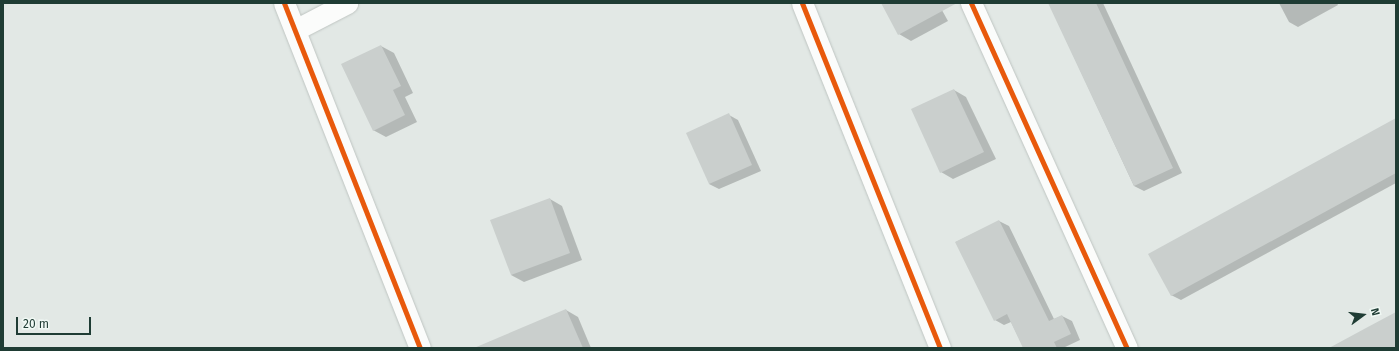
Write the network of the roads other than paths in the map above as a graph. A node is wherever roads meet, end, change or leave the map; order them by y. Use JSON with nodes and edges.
{"nodes":[{"id":1,"x":284,"y":3,"type":"edge"},
{"id":2,"x":346,"y":3,"type":"edge"},
{"id":3,"x":802,"y":3,"type":"edge"},
{"id":4,"x":971,"y":3,"type":"edge"},
{"id":5,"x":295,"y":30,"type":"junction"},
{"id":6,"x":420,"y":348,"type":"edge"},
{"id":7,"x":940,"y":348,"type":"edge"},
{"id":8,"x":1127,"y":348,"type":"edge"}],
"edges":[{"from":1,"to":5,"type":"street"},
{"from":2,"to":5,"type":"street"},
{"from":3,"to":7,"type":"street"},
{"from":4,"to":8,"type":"street"},
{"from":5,"to":6,"type":"street"}]}
